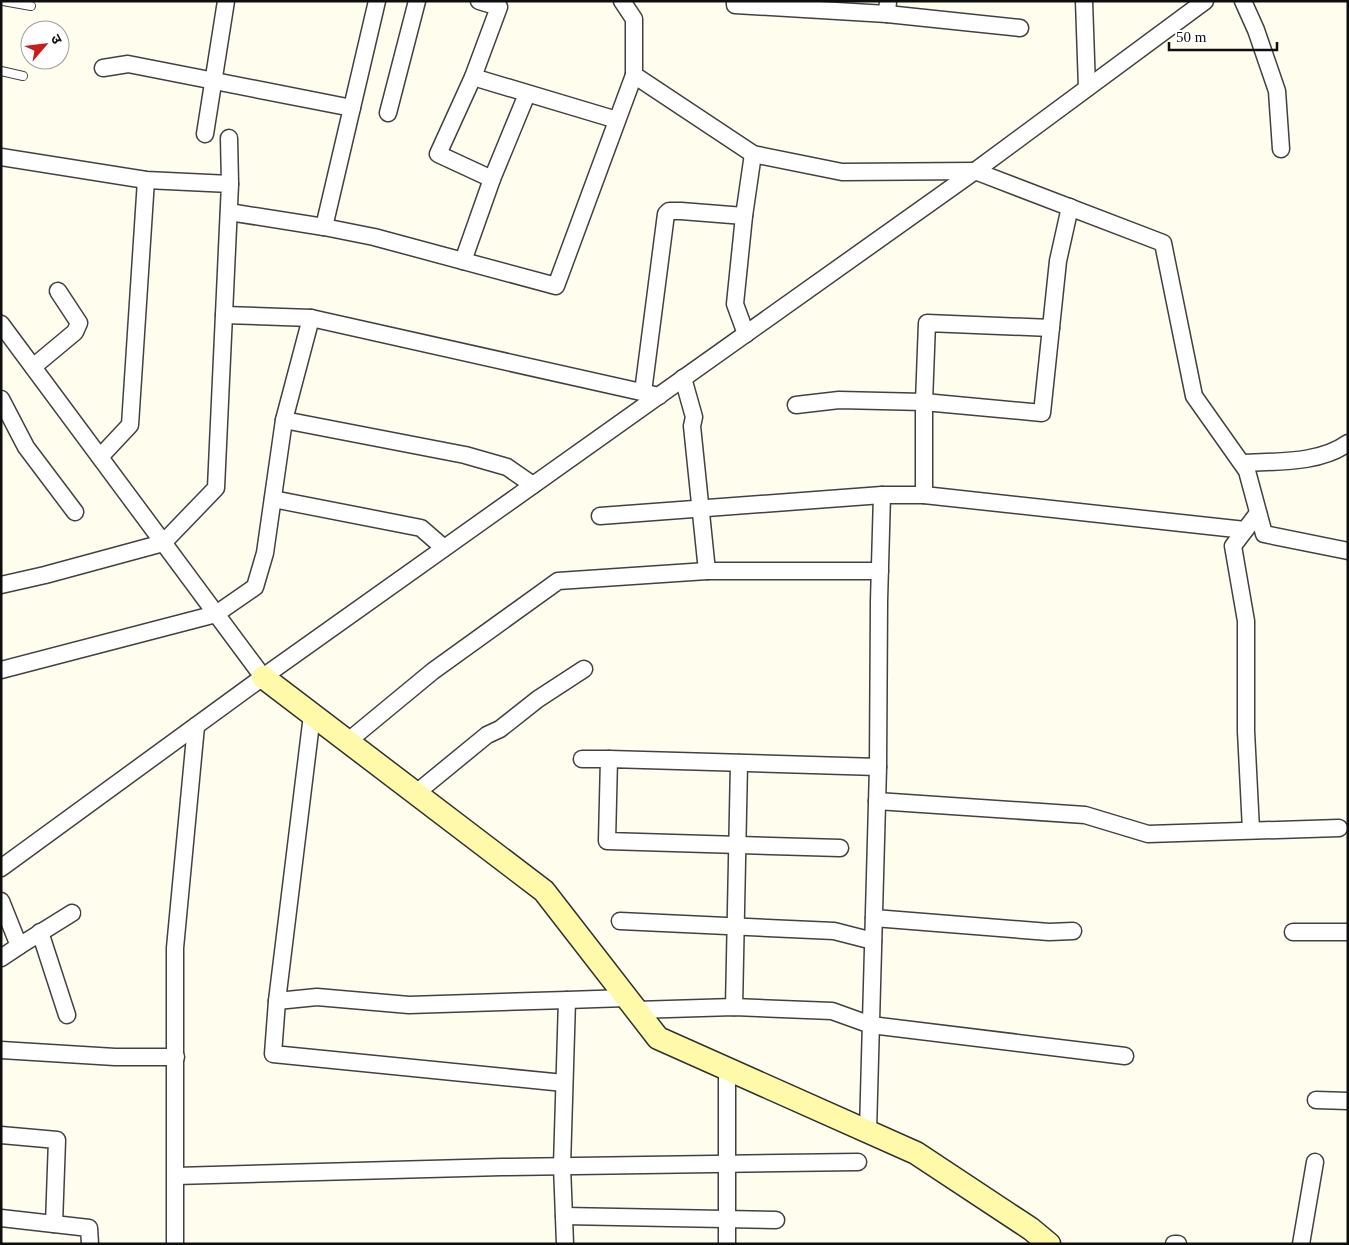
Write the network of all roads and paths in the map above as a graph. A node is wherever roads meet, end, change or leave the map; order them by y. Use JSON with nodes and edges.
{"nodes":[{"id":1,"x":3,"y":1,"type":"edge"},
{"id":2,"x":226,"y":1,"type":"edge"},
{"id":3,"x":377,"y":1,"type":"edge"},
{"id":4,"x":417,"y":1,"type":"edge"},
{"id":5,"x":479,"y":1,"type":"edge"},
{"id":6,"x":622,"y":1,"type":"edge"},
{"id":7,"x":735,"y":1,"type":"edge"},
{"id":8,"x":1084,"y":1,"type":"edge"},
{"id":9,"x":1205,"y":1,"type":"edge"},
{"id":10,"x":1243,"y":1,"type":"edge"},
{"id":11,"x":32,"y":6,"type":"dead end"},
{"id":12,"x":888,"y":8,"type":"edge"},
{"id":13,"x":1020,"y":28,"type":"dead end"},
{"id":14,"x":103,"y":68,"type":"dead end"},
{"id":15,"x":1,"y":71,"type":"edge"},
{"id":16,"x":634,"y":74,"type":"junction"},
{"id":17,"x":23,"y":76,"type":"dead end"},
{"id":18,"x":473,"y":78,"type":"junction"},
{"id":19,"x":214,"y":80,"type":"junction"},
{"id":20,"x":1087,"y":88,"type":"junction"},
{"id":21,"x":526,"y":94,"type":"junction"},
{"id":22,"x":352,"y":108,"type":"junction"},
{"id":23,"x":388,"y":112,"type":"dead end"},
{"id":24,"x":618,"y":120,"type":"junction"},
{"id":25,"x":205,"y":134,"type":"dead end"},
{"id":26,"x":229,"y":138,"type":"dead end"},
{"id":27,"x":1281,"y":149,"type":"dead end"},
{"id":28,"x":753,"y":154,"type":"junction"},
{"id":29,"x":1,"y":157,"type":"edge"},
{"id":30,"x":975,"y":170,"type":"junction"},
{"id":31,"x":492,"y":179,"type":"junction"},
{"id":32,"x":146,"y":180,"type":"junction"},
{"id":33,"x":230,"y":184,"type":"junction"},
{"id":34,"x":1070,"y":207,"type":"junction"},
{"id":35,"x":229,"y":212,"type":"junction"},
{"id":36,"x":744,"y":216,"type":"junction"},
{"id":37,"x":324,"y":227,"type":"junction"},
{"id":38,"x":463,"y":261,"type":"junction"},
{"id":39,"x":58,"y":291,"type":"dead end"},
{"id":40,"x":224,"y":315,"type":"junction"},
{"id":41,"x":311,"y":318,"type":"junction"},
{"id":42,"x":1,"y":324,"type":"edge"},
{"id":43,"x":1051,"y":328,"type":"junction"},
{"id":44,"x":746,"y":334,"type":"junction"},
{"id":45,"x":33,"y":367,"type":"junction"},
{"id":46,"x":683,"y":378,"type":"junction"},
{"id":47,"x":651,"y":394,"type":"junction"},
{"id":48,"x":1,"y":399,"type":"edge"},
{"id":49,"x":924,"y":402,"type":"junction"},
{"id":50,"x":796,"y":405,"type":"dead end"},
{"id":51,"x":284,"y":420,"type":"junction"},
{"id":52,"x":1348,"y":443,"type":"edge"},
{"id":53,"x":100,"y":457,"type":"junction"},
{"id":54,"x":1242,"y":463,"type":"junction"},
{"id":55,"x":533,"y":485,"type":"junction"},
{"id":56,"x":882,"y":495,"type":"junction"},
{"id":57,"x":924,"y":495,"type":"junction"},
{"id":58,"x":273,"y":500,"type":"junction"},
{"id":59,"x":701,"y":508,"type":"junction"},
{"id":60,"x":75,"y":512,"type":"dead end"},
{"id":61,"x":1258,"y":513,"type":"junction"},
{"id":62,"x":600,"y":516,"type":"dead end"},
{"id":63,"x":1245,"y":530,"type":"junction"},
{"id":64,"x":163,"y":543,"type":"junction"},
{"id":65,"x":444,"y":548,"type":"junction"},
{"id":66,"x":1348,"y":551,"type":"edge"},
{"id":67,"x":706,"y":571,"type":"junction"},
{"id":68,"x":880,"y":571,"type":"junction"},
{"id":69,"x":1,"y":585,"type":"edge"},
{"id":70,"x":216,"y":614,"type":"junction"},
{"id":71,"x":584,"y":669,"type":"dead end"},
{"id":72,"x":1,"y":670,"type":"edge"},
{"id":73,"x":262,"y":677,"type":"junction"},
{"id":74,"x":312,"y":715,"type":"junction"},
{"id":75,"x":196,"y":726,"type":"junction"},
{"id":76,"x":347,"y":742,"type":"junction"},
{"id":77,"x":582,"y":759,"type":"dead end"},
{"id":78,"x":609,"y":759,"type":"junction"},
{"id":79,"x":740,"y":762,"type":"junction"},
{"id":80,"x":878,"y":767,"type":"junction"},
{"id":81,"x":415,"y":794,"type":"junction"},
{"id":82,"x":877,"y":801,"type":"junction"},
{"id":83,"x":1339,"y":828,"type":"dead end"},
{"id":84,"x":1251,"y":830,"type":"junction"},
{"id":85,"x":738,"y":844,"type":"junction"},
{"id":86,"x":840,"y":848,"type":"dead end"},
{"id":87,"x":1,"y":868,"type":"edge"},
{"id":88,"x":1,"y":901,"type":"edge"},
{"id":89,"x":72,"y":913,"type":"dead end"},
{"id":90,"x":874,"y":918,"type":"junction"},
{"id":91,"x":620,"y":921,"type":"dead end"},
{"id":92,"x":737,"y":926,"type":"junction"},
{"id":93,"x":1073,"y":930,"type":"dead end"},
{"id":94,"x":40,"y":932,"type":"junction"},
{"id":95,"x":1293,"y":932,"type":"dead end"},
{"id":96,"x":1348,"y":932,"type":"edge"},
{"id":97,"x":873,"y":941,"type":"junction"},
{"id":98,"x":19,"y":946,"type":"junction"},
{"id":99,"x":1,"y":958,"type":"edge"},
{"id":100,"x":567,"y":1000,"type":"junction"},
{"id":101,"x":277,"y":1001,"type":"junction"},
{"id":102,"x":631,"y":1004,"type":"junction"},
{"id":103,"x":734,"y":1007,"type":"junction"},
{"id":104,"x":67,"y":1015,"type":"dead end"},
{"id":105,"x":871,"y":1025,"type":"junction"},
{"id":106,"x":1,"y":1050,"type":"edge"},
{"id":107,"x":1125,"y":1056,"type":"dead end"},
{"id":108,"x":176,"y":1057,"type":"junction"},
{"id":109,"x":727,"y":1069,"type":"junction"},
{"id":110,"x":564,"y":1083,"type":"junction"},
{"id":111,"x":1316,"y":1100,"type":"dead end"},
{"id":112,"x":1348,"y":1101,"type":"edge"},
{"id":113,"x":868,"y":1131,"type":"junction"},
{"id":114,"x":1,"y":1135,"type":"edge"},
{"id":115,"x":858,"y":1162,"type":"dead end"},
{"id":116,"x":1315,"y":1162,"type":"dead end"},
{"id":117,"x":726,"y":1164,"type":"junction"},
{"id":118,"x":562,"y":1166,"type":"junction"},
{"id":119,"x":176,"y":1176,"type":"junction"},
{"id":120,"x":564,"y":1216,"type":"junction"},
{"id":121,"x":1,"y":1218,"type":"edge"},
{"id":122,"x":727,"y":1218,"type":"junction"},
{"id":123,"x":776,"y":1220,"type":"dead end"},
{"id":124,"x":54,"y":1224,"type":"junction"},
{"id":125,"x":90,"y":1244,"type":"edge"},
{"id":126,"x":175,"y":1244,"type":"edge"},
{"id":127,"x":565,"y":1244,"type":"edge"},
{"id":128,"x":728,"y":1244,"type":"edge"},
{"id":129,"x":1049,"y":1244,"type":"edge"},
{"id":130,"x":1174,"y":1244,"type":"edge"},
{"id":131,"x":1178,"y":1244,"type":"edge"},
{"id":132,"x":1301,"y":1244,"type":"edge"}],
"edges":[{"from":1,"to":11,"type":"lane"},
{"from":2,"to":19,"type":"street"},
{"from":3,"to":22,"type":"street"},
{"from":4,"to":23,"type":"street"},
{"from":5,"to":18,"type":"street"},
{"from":6,"to":16,"type":"street"},
{"from":7,"to":12,"type":"street"},
{"from":8,"to":20,"type":"street"},
{"from":9,"to":20,"type":"street"},
{"from":10,"to":27,"type":"street"},
{"from":12,"to":13,"type":"street"},
{"from":14,"to":19,"type":"street"},
{"from":15,"to":17,"type":"lane"},
{"from":16,"to":24,"type":"street"},
{"from":16,"to":28,"type":"street"},
{"from":18,"to":21,"type":"street"},
{"from":18,"to":31,"type":"street"},
{"from":19,"to":22,"type":"street"},
{"from":19,"to":25,"type":"street"},
{"from":20,"to":30,"type":"street"},
{"from":21,"to":24,"type":"street"},
{"from":21,"to":31,"type":"street"},
{"from":22,"to":37,"type":"street"},
{"from":24,"to":38,"type":"street"},
{"from":26,"to":33,"type":"street"},
{"from":28,"to":30,"type":"street"},
{"from":28,"to":36,"type":"street"},
{"from":29,"to":32,"type":"street"},
{"from":30,"to":34,"type":"street"},
{"from":30,"to":44,"type":"street"},
{"from":31,"to":38,"type":"street"},
{"from":32,"to":33,"type":"street"},
{"from":32,"to":53,"type":"street"},
{"from":33,"to":35,"type":"street"},
{"from":34,"to":43,"type":"street"},
{"from":34,"to":54,"type":"street"},
{"from":35,"to":37,"type":"street"},
{"from":35,"to":40,"type":"street"},
{"from":36,"to":44,"type":"street"},
{"from":36,"to":47,"type":"street"},
{"from":37,"to":38,"type":"street"},
{"from":39,"to":45,"type":"street"},
{"from":40,"to":41,"type":"street"},
{"from":40,"to":64,"type":"street"},
{"from":41,"to":47,"type":"street"},
{"from":41,"to":51,"type":"street"},
{"from":42,"to":45,"type":"street"},
{"from":43,"to":49,"type":"street"},
{"from":43,"to":49,"type":"street"},
{"from":44,"to":46,"type":"street"},
{"from":45,"to":53,"type":"street"},
{"from":46,"to":47,"type":"street"},
{"from":46,"to":59,"type":"street"},
{"from":47,"to":55,"type":"street"},
{"from":48,"to":60,"type":"street"},
{"from":49,"to":50,"type":"street"},
{"from":49,"to":57,"type":"street"},
{"from":51,"to":55,"type":"street"},
{"from":51,"to":58,"type":"street"},
{"from":52,"to":54,"type":"street"},
{"from":53,"to":64,"type":"street"},
{"from":54,"to":61,"type":"street"},
{"from":55,"to":65,"type":"street"},
{"from":56,"to":57,"type":"street"},
{"from":56,"to":59,"type":"street"},
{"from":56,"to":68,"type":"street"},
{"from":57,"to":63,"type":"street"},
{"from":58,"to":65,"type":"street"},
{"from":58,"to":70,"type":"street"},
{"from":59,"to":62,"type":"street"},
{"from":59,"to":67,"type":"street"},
{"from":61,"to":63,"type":"street"},
{"from":61,"to":66,"type":"street"},
{"from":63,"to":84,"type":"street"},
{"from":64,"to":69,"type":"street"},
{"from":64,"to":70,"type":"street"},
{"from":65,"to":73,"type":"street"},
{"from":67,"to":68,"type":"street"},
{"from":67,"to":76,"type":"street"},
{"from":68,"to":80,"type":"street"},
{"from":70,"to":72,"type":"street"},
{"from":70,"to":73,"type":"street"},
{"from":71,"to":81,"type":"street"},
{"from":73,"to":74,"type":"street"},
{"from":73,"to":75,"type":"street"},
{"from":74,"to":76,"type":"street"},
{"from":74,"to":101,"type":"street"},
{"from":75,"to":87,"type":"street"},
{"from":75,"to":108,"type":"street"},
{"from":76,"to":81,"type":"street"},
{"from":77,"to":78,"type":"street"},
{"from":78,"to":79,"type":"street"},
{"from":78,"to":85,"type":"street"},
{"from":79,"to":80,"type":"street"},
{"from":79,"to":85,"type":"street"},
{"from":80,"to":82,"type":"street"},
{"from":81,"to":102,"type":"street"},
{"from":82,"to":84,"type":"street"},
{"from":82,"to":90,"type":"street"},
{"from":83,"to":84,"type":"street"},
{"from":85,"to":86,"type":"street"},
{"from":85,"to":92,"type":"street"},
{"from":88,"to":98,"type":"street"},
{"from":89,"to":94,"type":"street"},
{"from":90,"to":93,"type":"street"},
{"from":90,"to":97,"type":"street"},
{"from":91,"to":92,"type":"street"},
{"from":92,"to":97,"type":"street"},
{"from":92,"to":103,"type":"street"},
{"from":94,"to":98,"type":"street"},
{"from":94,"to":104,"type":"street"},
{"from":95,"to":96,"type":"street"},
{"from":97,"to":105,"type":"street"},
{"from":98,"to":99,"type":"street"},
{"from":100,"to":101,"type":"street"},
{"from":100,"to":102,"type":"street"},
{"from":100,"to":110,"type":"street"},
{"from":101,"to":110,"type":"street"},
{"from":102,"to":103,"type":"street"},
{"from":102,"to":109,"type":"street"},
{"from":103,"to":105,"type":"street"},
{"from":105,"to":107,"type":"street"},
{"from":105,"to":113,"type":"street"},
{"from":106,"to":108,"type":"street"},
{"from":108,"to":119,"type":"street"},
{"from":109,"to":113,"type":"street"},
{"from":109,"to":117,"type":"street"},
{"from":110,"to":118,"type":"street"},
{"from":111,"to":112,"type":"street"},
{"from":113,"to":129,"type":"street"},
{"from":114,"to":124,"type":"street"},
{"from":115,"to":117,"type":"street"},
{"from":116,"to":132,"type":"street"},
{"from":117,"to":118,"type":"street"},
{"from":117,"to":122,"type":"street"},
{"from":118,"to":119,"type":"street"},
{"from":118,"to":120,"type":"street"},
{"from":119,"to":126,"type":"street"},
{"from":120,"to":122,"type":"street"},
{"from":120,"to":127,"type":"street"},
{"from":121,"to":124,"type":"street"},
{"from":122,"to":123,"type":"street"},
{"from":122,"to":128,"type":"street"},
{"from":124,"to":125,"type":"street"},
{"from":130,"to":131,"type":"street"}]}
